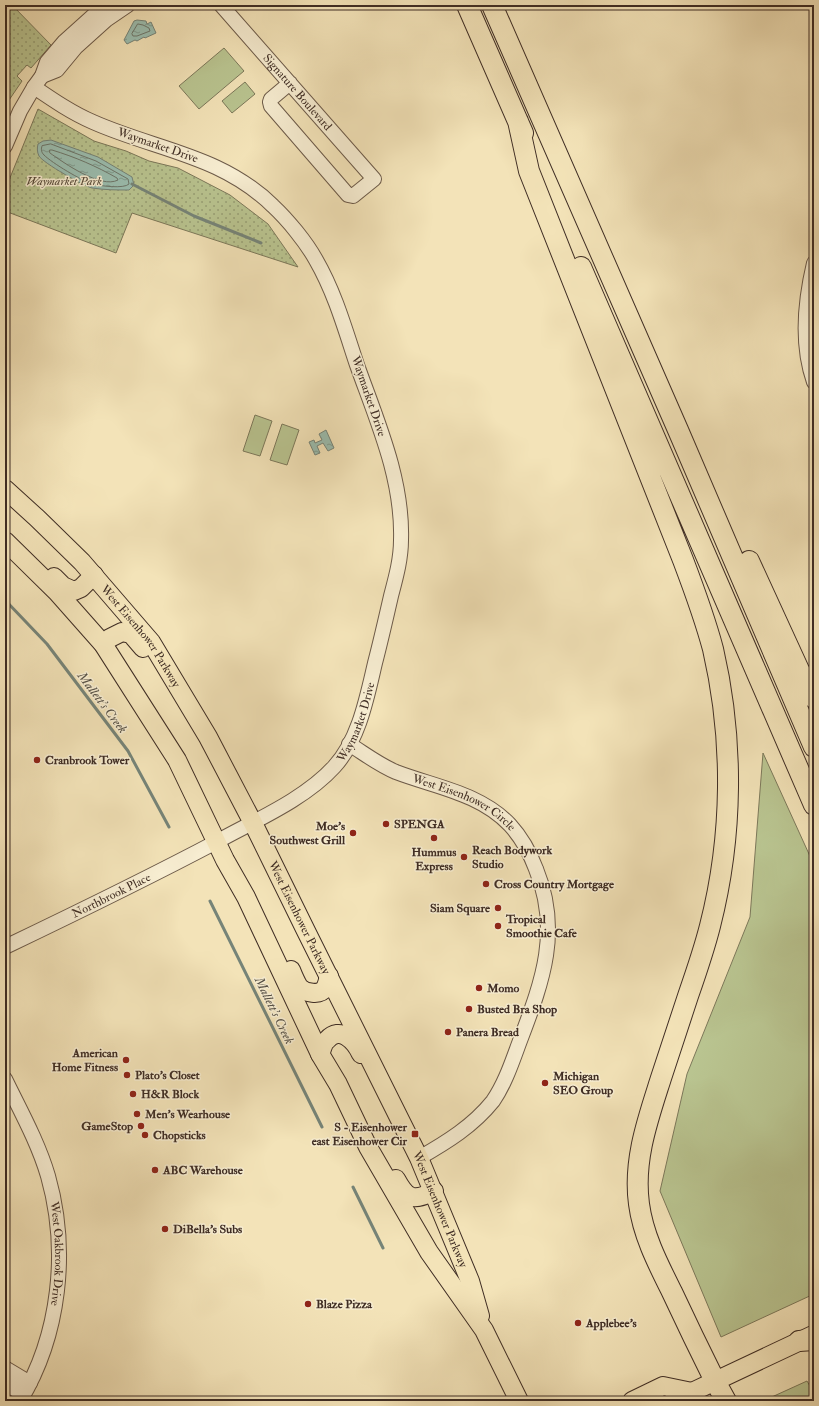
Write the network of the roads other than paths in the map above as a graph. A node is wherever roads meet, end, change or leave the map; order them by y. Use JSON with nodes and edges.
{"nodes":[{"id":1,"x":109,"y":5,"type":"edge"},
{"id":2,"x":128,"y":5,"type":"edge"},
{"id":3,"x":221,"y":5,"type":"edge"},
{"id":4,"x":467,"y":5,"type":"edge"},
{"id":5,"x":492,"y":5,"type":"edge"},
{"id":6,"x":42,"y":76,"type":"junction"},
{"id":7,"x":290,"y":83,"type":"junction"},
{"id":8,"x":34,"y":87,"type":"junction"},
{"id":9,"x":518,"y":120,"type":"junction"},
{"id":10,"x":5,"y":146,"type":"edge"},
{"id":11,"x":814,"y":263,"type":"edge"},
{"id":12,"x":814,"y":382,"type":"edge"},
{"id":13,"x":678,"y":430,"type":"junction"},
{"id":14,"x":5,"y":489,"type":"edge"},
{"id":15,"x":5,"y":530,"type":"edge"},
{"id":16,"x":5,"y":541,"type":"edge"},
{"id":17,"x":94,"y":575,"type":"junction"},
{"id":18,"x":103,"y":644,"type":"junction"},
{"id":19,"x":814,"y":698,"type":"edge"},
{"id":20,"x":208,"y":737,"type":"junction"},
{"id":21,"x":349,"y":744,"type":"junction"},
{"id":22,"x":814,"y":747,"type":"edge"},
{"id":23,"x":814,"y":805,"type":"edge"},
{"id":24,"x":253,"y":822,"type":"junction"},
{"id":25,"x":216,"y":842,"type":"junction"},
{"id":26,"x":246,"y":897,"type":"junction"},
{"id":27,"x":5,"y":947,"type":"edge"},
{"id":28,"x":329,"y":976,"type":"junction"},
{"id":29,"x":320,"y":1054,"type":"junction"},
{"id":30,"x":5,"y":1079,"type":"edge"},
{"id":31,"x":338,"y":1084,"type":"junction"},
{"id":32,"x":406,"y":1131,"type":"junction"},
{"id":33,"x":419,"y":1158,"type":"junction"},
{"id":34,"x":434,"y":1192,"type":"junction"},
{"id":35,"x":484,"y":1330,"type":"junction"},
{"id":36,"x":809,"y":1338,"type":"edge"},
{"id":37,"x":5,"y":1368,"type":"edge"},
{"id":38,"x":715,"y":1381,"type":"junction"},
{"id":39,"x":5,"y":1383,"type":"edge"},
{"id":40,"x":692,"y":1392,"type":"junction"},
{"id":41,"x":25,"y":1393,"type":"edge"},
{"id":42,"x":519,"y":1401,"type":"edge"},
{"id":43,"x":632,"y":1401,"type":"edge"},
{"id":44,"x":673,"y":1401,"type":"edge"},
{"id":45,"x":726,"y":1401,"type":"edge"}],
"edges":[{"from":1,"to":6,"type":"street"},
{"from":2,"to":6,"type":"street"},
{"from":3,"to":7,"type":"street","name":"Signature Boulevard"},
{"from":4,"to":9,"type":"highway"},
{"from":5,"to":13,"type":"highway"},
{"from":6,"to":8,"type":"street"},
{"from":7,"to":7,"type":"street","name":"Signature Boulevard"},
{"from":8,"to":10,"type":"street"},
{"from":8,"to":21,"type":"street","name":"Waymarket Drive"},
{"from":9,"to":23,"type":"highway"},
{"from":9,"to":38,"type":"highway"},
{"from":11,"to":12,"type":"street"},
{"from":13,"to":19,"type":"highway"},
{"from":13,"to":22,"type":"highway"},
{"from":14,"to":17,"type":"main road","name":"West Eisenhower Parkway"},
{"from":15,"to":17,"type":"main road"},
{"from":16,"to":18,"type":"main road","name":"West Eisenhower Parkway"},
{"from":17,"to":20,"type":"main road","name":"West Eisenhower Parkway"},
{"from":18,"to":20,"type":"main road"},
{"from":18,"to":25,"type":"main road","name":"West Eisenhower Parkway"},
{"from":20,"to":24,"type":"main road","name":"West Eisenhower Parkway"},
{"from":21,"to":24,"type":"street","name":"Waymarket Drive"},
{"from":21,"to":33,"type":"street","name":"West Eisenhower Circle"},
{"from":24,"to":25,"type":"street","name":"Waymarket Drive"},
{"from":24,"to":28,"type":"main road","name":"West Eisenhower Parkway"},
{"from":25,"to":26,"type":"main road","name":"West Eisenhower Parkway"},
{"from":25,"to":27,"type":"street","name":"Northbrook Place"},
{"from":26,"to":28,"type":"main road"},
{"from":26,"to":29,"type":"main road","name":"West Eisenhower Parkway"},
{"from":28,"to":32,"type":"main road","name":"West Eisenhower Parkway"},
{"from":29,"to":31,"type":"main road","name":"West Eisenhower Parkway"},
{"from":29,"to":32,"type":"main road"},
{"from":30,"to":41,"type":"street","name":"West Oakbrook Drive"},
{"from":31,"to":34,"type":"main road"},
{"from":31,"to":35,"type":"main road","name":"West Eisenhower Parkway"},
{"from":32,"to":33,"type":"main road","name":"West Eisenhower Parkway"},
{"from":33,"to":34,"type":"main road","name":"West Eisenhower Parkway"},
{"from":34,"to":35,"type":"main road","name":"West Eisenhower Parkway"},
{"from":35,"to":42,"type":"main road","name":"West Eisenhower Parkway"},
{"from":36,"to":38,"type":"main road"},
{"from":37,"to":41,"type":"street"},
{"from":38,"to":40,"type":"main road"},
{"from":38,"to":45,"type":"highway"},
{"from":39,"to":41,"type":"street"},
{"from":40,"to":43,"type":"main road"},
{"from":40,"to":44,"type":"main road"}]}
